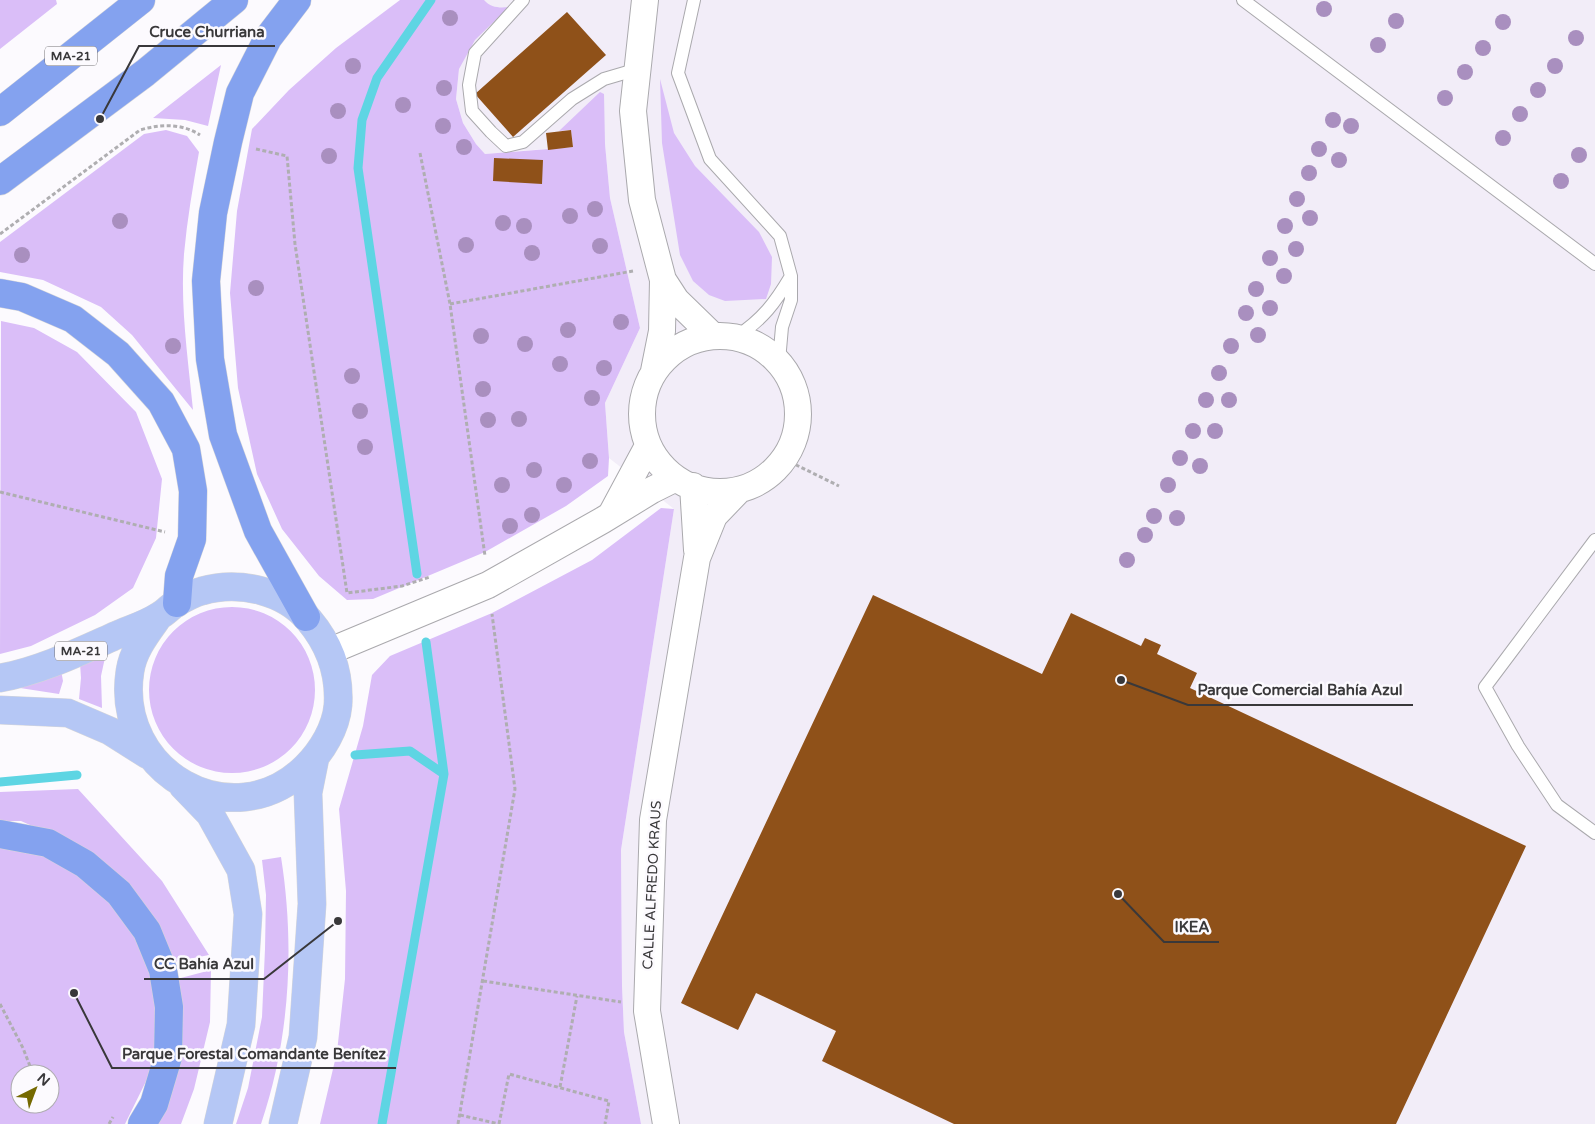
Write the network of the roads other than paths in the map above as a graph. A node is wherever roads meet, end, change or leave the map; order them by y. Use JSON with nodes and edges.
{"nodes":[{"id":1,"x":141,"y":0,"type":"edge"},
{"id":2,"x":234,"y":0,"type":"edge"},
{"id":3,"x":297,"y":0,"type":"edge"},
{"id":4,"x":523,"y":0,"type":"edge"},
{"id":5,"x":645,"y":0,"type":"edge"},
{"id":6,"x":694,"y":0,"type":"edge"},
{"id":7,"x":1243,"y":0,"type":"edge"},
{"id":8,"x":638,"y":69,"type":"junction"},
{"id":9,"x":0,"y":112,"type":"edge"},
{"id":10,"x":0,"y":181,"type":"edge"},
{"id":11,"x":1595,"y":264,"type":"edge"},
{"id":12,"x":660,"y":273,"type":"junction"},
{"id":13,"x":791,"y":276,"type":"junction"},
{"id":14,"x":0,"y":293,"type":"edge"},
{"id":15,"x":724,"y":336,"type":"junction"},
{"id":16,"x":779,"y":361,"type":"junction"},
{"id":17,"x":654,"y":371,"type":"junction"},
{"id":18,"x":648,"y":446,"type":"junction"},
{"id":19,"x":683,"y":483,"type":"junction"},
{"id":20,"x":739,"y":490,"type":"junction"},
{"id":21,"x":612,"y":513,"type":"junction"},
{"id":22,"x":1595,"y":540,"type":"edge"},
{"id":23,"x":697,"y":558,"type":"junction"},
{"id":24,"x":168,"y":610,"type":"junction"},
{"id":25,"x":306,"y":617,"type":"junction"},
{"id":26,"x":330,"y":651,"type":"junction"},
{"id":27,"x":0,"y":678,"type":"edge"},
{"id":28,"x":0,"y":710,"type":"edge"},
{"id":29,"x":150,"y":757,"type":"junction"},
{"id":30,"x":315,"y":758,"type":"junction"},
{"id":31,"x":180,"y":783,"type":"junction"},
{"id":32,"x":0,"y":834,"type":"edge"},
{"id":33,"x":1595,"y":834,"type":"edge"},
{"id":34,"x":142,"y":1124,"type":"edge"},
{"id":35,"x":218,"y":1124,"type":"edge"},
{"id":36,"x":283,"y":1124,"type":"edge"},
{"id":37,"x":666,"y":1124,"type":"edge"}],
"edges":[{"from":1,"to":9,"type":"highway","number":"MA-21"},
{"from":2,"to":10,"type":"highway"},
{"from":3,"to":25,"type":"highway"},
{"from":4,"to":8,"type":"lane"},
{"from":5,"to":8,"type":"street"},
{"from":6,"to":13,"type":"lane"},
{"from":7,"to":11,"type":"lane"},
{"from":8,"to":12,"type":"street"},
{"from":12,"to":15,"type":"street"},
{"from":12,"to":17,"type":"street"},
{"from":13,"to":15,"type":"lane"},
{"from":13,"to":16,"type":"lane"},
{"from":14,"to":24,"type":"highway"},
{"from":15,"to":16,"type":"street"},
{"from":15,"to":17,"type":"street"},
{"from":16,"to":20,"type":"street"},
{"from":17,"to":18,"type":"street"},
{"from":18,"to":19,"type":"street"},
{"from":18,"to":21,"type":"street"},
{"from":19,"to":20,"type":"street"},
{"from":19,"to":21,"type":"street"},
{"from":19,"to":23,"type":"street","name":"CALLE ALFREDO KRAUS"},
{"from":20,"to":23,"type":"street","name":"CALLE ALFREDO KRAUS"},
{"from":21,"to":26,"type":"street"},
{"from":22,"to":33,"type":"lane"},
{"from":23,"to":37,"type":"street","name":"CALLE ALFREDO KRAUS"},
{"from":24,"to":25,"type":"main road"},
{"from":24,"to":27,"type":"main road","number":"MA-21"},
{"from":24,"to":29,"type":"main road"},
{"from":25,"to":26,"type":"main road"},
{"from":26,"to":30,"type":"main road"},
{"from":28,"to":29,"type":"main road"},
{"from":29,"to":31,"type":"main road"},
{"from":30,"to":31,"type":"main road"},
{"from":30,"to":36,"type":"main road"},
{"from":31,"to":35,"type":"main road"},
{"from":32,"to":34,"type":"highway"}]}
